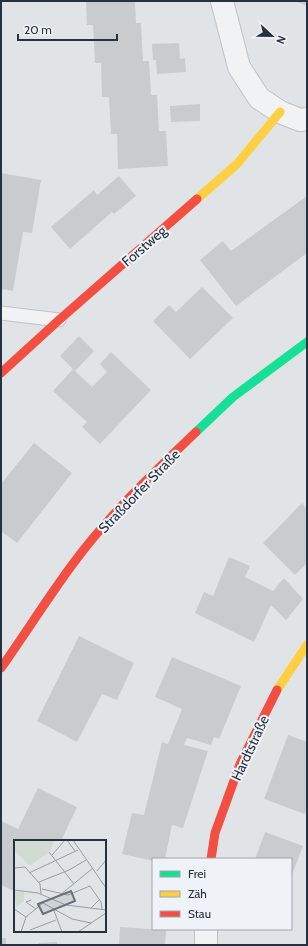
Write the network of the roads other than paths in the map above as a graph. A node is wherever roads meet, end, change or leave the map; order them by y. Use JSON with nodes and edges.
{"nodes":[{"id":1,"x":222,"y":1,"type":"edge"},
{"id":2,"x":280,"y":112,"type":"junction"},
{"id":3,"x":307,"y":119,"type":"edge"},
{"id":4,"x":1,"y":313,"type":"edge"},
{"id":5,"x":58,"y":320,"type":"junction"},
{"id":6,"x":307,"y":342,"type":"edge"},
{"id":7,"x":1,"y":373,"type":"edge"},
{"id":8,"x":307,"y":645,"type":"edge"},
{"id":9,"x":1,"y":668,"type":"edge"},
{"id":10,"x":211,"y":858,"type":"edge"},
{"id":11,"x":206,"y":930,"type":"edge"},
{"id":12,"x":206,"y":945,"type":"edge"}],
"edges":[{"from":1,"to":2,"type":"street"},
{"from":2,"to":3,"type":"street"},
{"from":2,"to":5,"type":"street","name":"Forstweg"},
{"from":4,"to":5,"type":"lane"},
{"from":5,"to":7,"type":"street","name":"Forstweg"},
{"from":6,"to":9,"type":"street","name":"Straßdorfer Straße"},
{"from":8,"to":10,"type":"street","name":"Hardtstraße"},
{"from":11,"to":12,"type":"street"}]}
